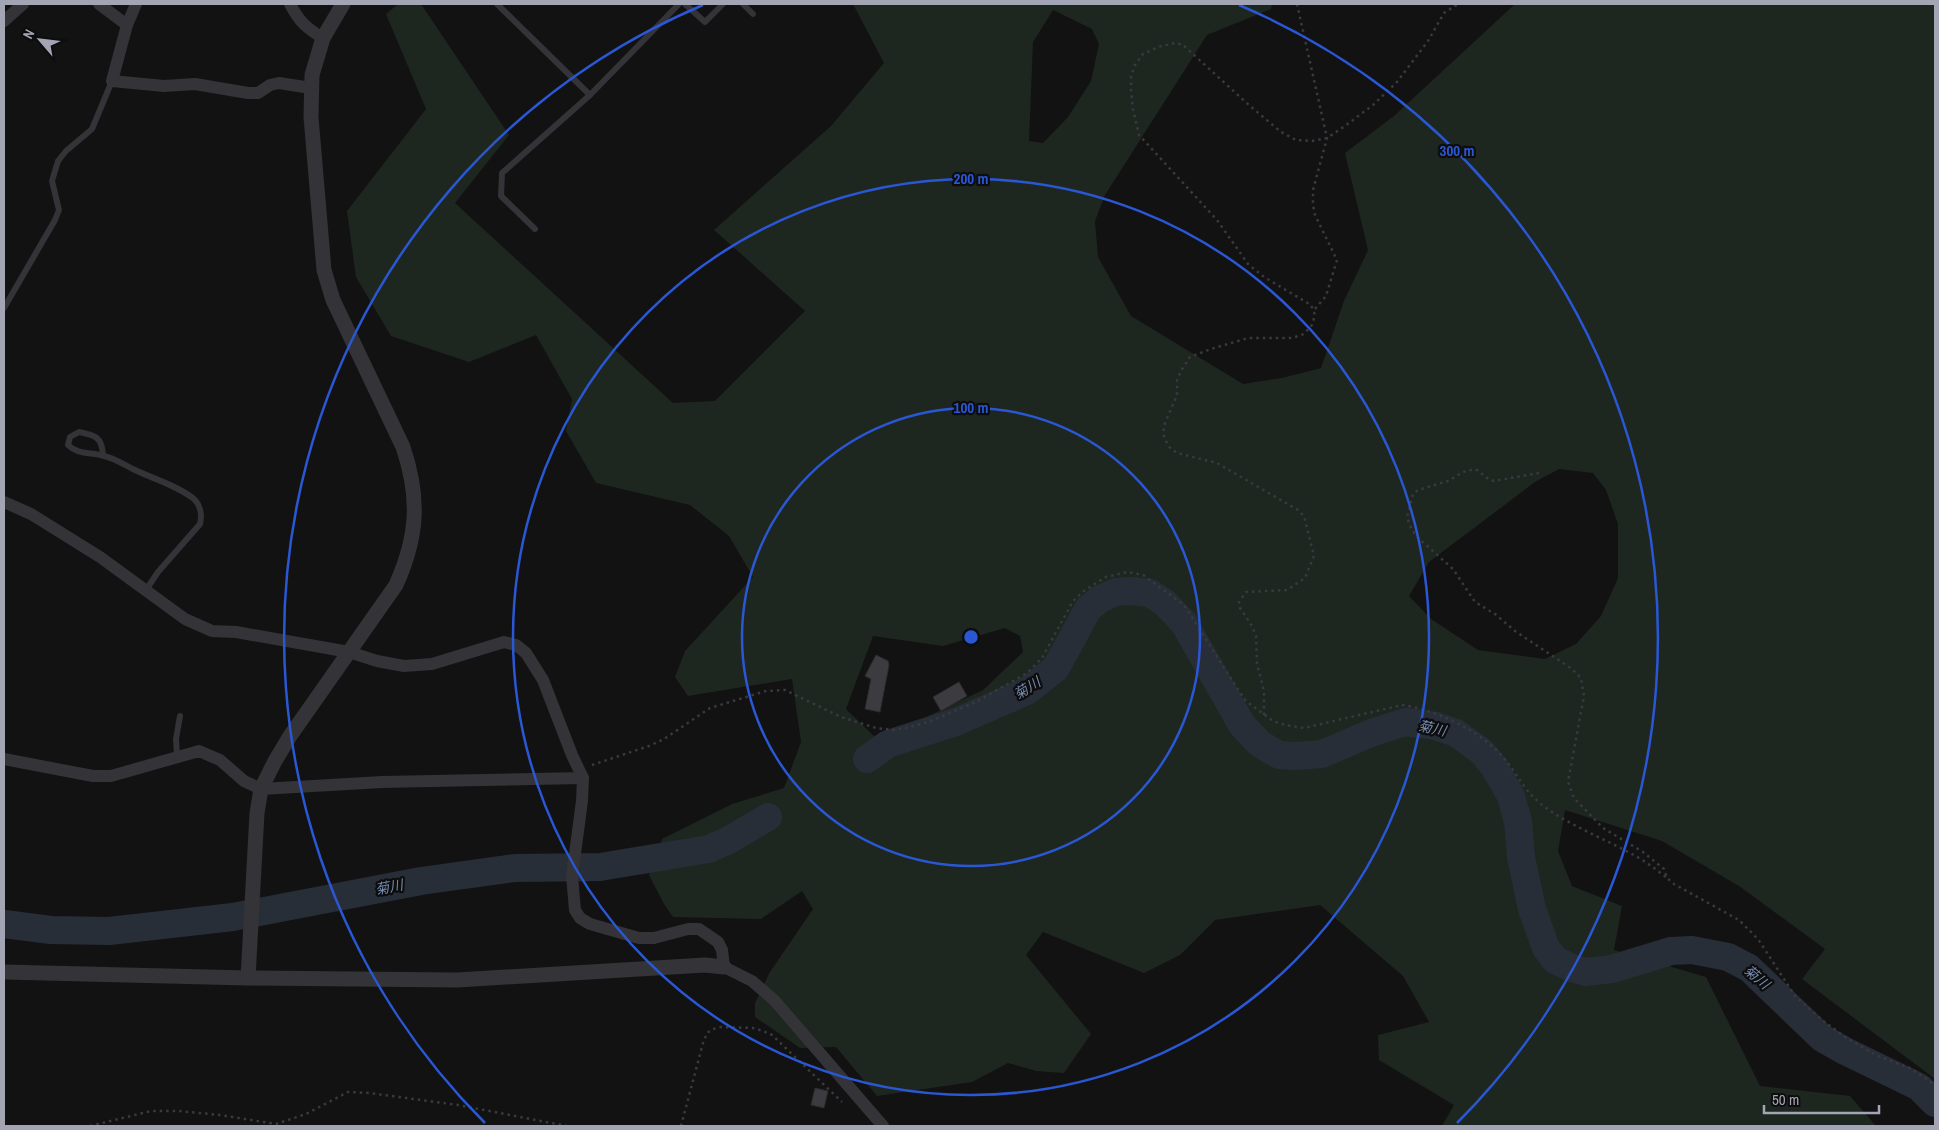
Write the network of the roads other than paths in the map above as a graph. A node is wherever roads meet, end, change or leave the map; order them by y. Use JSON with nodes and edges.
{"nodes":[{"id":1,"x":23,"y":4,"type":"edge"},
{"id":2,"x":99,"y":4,"type":"edge"},
{"id":3,"x":136,"y":4,"type":"edge"},
{"id":4,"x":290,"y":4,"type":"edge"},
{"id":5,"x":343,"y":4,"type":"edge"},
{"id":6,"x":497,"y":4,"type":"edge"},
{"id":7,"x":679,"y":4,"type":"edge"},
{"id":8,"x":685,"y":4,"type":"edge"},
{"id":9,"x":723,"y":4,"type":"edge"},
{"id":10,"x":743,"y":4,"type":"edge"},
{"id":11,"x":753,"y":14,"type":"dead end"},
{"id":12,"x":4,"y":21,"type":"edge"},
{"id":13,"x":128,"y":25,"type":"junction"},
{"id":14,"x":323,"y":38,"type":"junction"},
{"id":15,"x":112,"y":81,"type":"junction"},
{"id":16,"x":311,"y":88,"type":"junction"},
{"id":17,"x":590,"y":95,"type":"junction"},
{"id":18,"x":535,"y":229,"type":"dead end"},
{"id":19,"x":4,"y":308,"type":"edge"},
{"id":20,"x":103,"y":455,"type":"junction"},
{"id":21,"x":4,"y":502,"type":"edge"},
{"id":22,"x":146,"y":590,"type":"junction"},
{"id":23,"x":349,"y":652,"type":"junction"},
{"id":24,"x":180,"y":716,"type":"dead end"},
{"id":25,"x":177,"y":756,"type":"junction"},
{"id":26,"x":4,"y":759,"type":"edge"},
{"id":27,"x":581,"y":773,"type":"junction"},
{"id":28,"x":261,"y":789,"type":"junction"},
{"id":29,"x":724,"y":967,"type":"junction"},
{"id":30,"x":4,"y":972,"type":"edge"},
{"id":31,"x":248,"y":978,"type":"junction"},
{"id":32,"x":883,"y":1126,"type":"edge"}],
"edges":[{"from":1,"to":12,"type":"street"},
{"from":2,"to":13,"type":"street"},
{"from":3,"to":13,"type":"street"},
{"from":4,"to":14,"type":"street"},
{"from":5,"to":14,"type":"street"},
{"from":6,"to":17,"type":"lane"},
{"from":7,"to":17,"type":"lane"},
{"from":8,"to":9,"type":"lane"},
{"from":10,"to":11,"type":"lane"},
{"from":13,"to":15,"type":"street"},
{"from":14,"to":16,"type":"street"},
{"from":15,"to":16,"type":"street"},
{"from":15,"to":19,"type":"lane"},
{"from":16,"to":23,"type":"street"},
{"from":17,"to":18,"type":"lane"},
{"from":20,"to":20,"type":"lane"},
{"from":20,"to":22,"type":"lane"},
{"from":21,"to":22,"type":"street"},
{"from":22,"to":23,"type":"street"},
{"from":23,"to":27,"type":"street"},
{"from":23,"to":28,"type":"street"},
{"from":24,"to":25,"type":"lane"},
{"from":25,"to":26,"type":"street"},
{"from":25,"to":28,"type":"street"},
{"from":27,"to":28,"type":"street"},
{"from":27,"to":29,"type":"street"},
{"from":28,"to":31,"type":"street"},
{"from":29,"to":31,"type":"street"},
{"from":29,"to":32,"type":"street"},
{"from":30,"to":31,"type":"street"}]}
